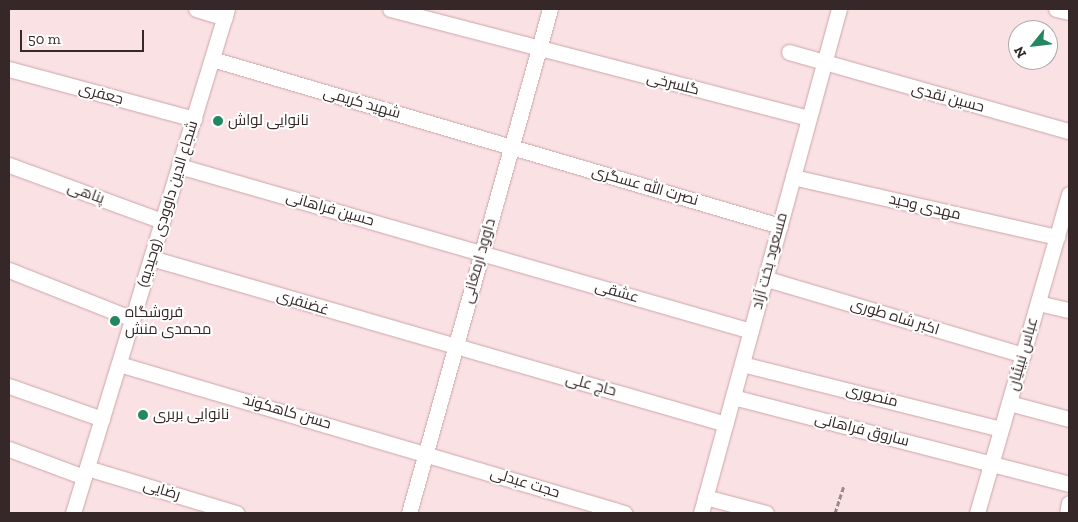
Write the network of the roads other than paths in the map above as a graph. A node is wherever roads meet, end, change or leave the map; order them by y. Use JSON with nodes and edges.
{"nodes":[{"id":1,"x":196,"y":9,"type":"edge"},
{"id":2,"x":390,"y":9,"type":"edge"},
{"id":3,"x":550,"y":9,"type":"edge"},
{"id":4,"x":1056,"y":9,"type":"edge"},
{"id":5,"x":837,"y":10,"type":"edge"},
{"id":6,"x":1069,"y":12,"type":"edge"},
{"id":7,"x":226,"y":13,"type":"edge"},
{"id":8,"x":538,"y":50,"type":"junction"},
{"id":9,"x":790,"y":52,"type":"dead end"},
{"id":10,"x":212,"y":60,"type":"junction"},
{"id":11,"x":826,"y":65,"type":"junction"},
{"id":12,"x":9,"y":68,"type":"edge"},
{"id":13,"x":808,"y":118,"type":"junction"},
{"id":14,"x":194,"y":119,"type":"junction"},
{"id":15,"x":1069,"y":130,"type":"edge"},
{"id":16,"x":511,"y":147,"type":"junction"},
{"id":17,"x":9,"y":165,"type":"edge"},
{"id":18,"x":179,"y":166,"type":"junction"},
{"id":19,"x":793,"y":177,"type":"junction"},
{"id":20,"x":1069,"y":197,"type":"edge"},
{"id":21,"x":162,"y":221,"type":"junction"},
{"id":22,"x":780,"y":226,"type":"junction"},
{"id":23,"x":1057,"y":237,"type":"junction"},
{"id":24,"x":482,"y":253,"type":"junction"},
{"id":25,"x":151,"y":258,"type":"junction"},
{"id":26,"x":9,"y":270,"type":"edge"},
{"id":27,"x":767,"y":279,"type":"junction"},
{"id":28,"x":1038,"y":303,"type":"junction"},
{"id":29,"x":1069,"y":310,"type":"edge"},
{"id":30,"x":133,"y":319,"type":"junction"},
{"id":31,"x":751,"y":331,"type":"junction"},
{"id":32,"x":455,"y":348,"type":"junction"},
{"id":33,"x":1022,"y":355,"type":"junction"},
{"id":34,"x":119,"y":364,"type":"junction"},
{"id":35,"x":742,"y":364,"type":"junction"},
{"id":36,"x":9,"y":386,"type":"edge"},
{"id":37,"x":733,"y":397,"type":"junction"},
{"id":38,"x":1009,"y":403,"type":"junction"},
{"id":39,"x":102,"y":419,"type":"junction"},
{"id":40,"x":1069,"y":419,"type":"edge"},
{"id":41,"x":726,"y":424,"type":"junction"},
{"id":42,"x":1001,"y":429,"type":"junction"},
{"id":43,"x":9,"y":449,"type":"edge"},
{"id":44,"x":426,"y":452,"type":"junction"},
{"id":45,"x":991,"y":463,"type":"junction"},
{"id":46,"x":86,"y":472,"type":"junction"},
{"id":47,"x":1069,"y":484,"type":"edge"},
{"id":48,"x":705,"y":498,"type":"junction"},
{"id":49,"x":1069,"y":503,"type":"edge"},
{"id":50,"x":73,"y":513,"type":"edge"},
{"id":51,"x":236,"y":513,"type":"edge"},
{"id":52,"x":409,"y":513,"type":"edge"},
{"id":53,"x":624,"y":513,"type":"edge"},
{"id":54,"x":701,"y":513,"type":"edge"},
{"id":55,"x":766,"y":513,"type":"edge"},
{"id":56,"x":977,"y":513,"type":"edge"},
{"id":57,"x":1067,"y":513,"type":"edge"}],
"edges":[{"from":1,"to":7,"type":"street"},
{"from":2,"to":8,"type":"street","name":"گلسرخی"},
{"from":3,"to":8,"type":"street","name":"داوود ارمغانی"},
{"from":4,"to":6,"type":"street"},
{"from":5,"to":11,"type":"street","name":"مسعود بخت آزاد"},
{"from":7,"to":10,"type":"street","name":"شجاع الدین داوودی (وحیدیه)"},
{"from":8,"to":13,"type":"street","name":"گلسرخی"},
{"from":8,"to":16,"type":"street","name":"داوود ارمغانی"},
{"from":9,"to":11,"type":"street","name":"حسین نقدی"},
{"from":10,"to":14,"type":"street","name":"شجاع الدین داوودی (وحیدیه)"},
{"from":10,"to":16,"type":"street","name":"شهید کریمی"},
{"from":11,"to":13,"type":"street","name":"مسعود بخت آزاد"},
{"from":11,"to":15,"type":"street","name":"حسین نقدی"},
{"from":12,"to":14,"type":"street","name":"جعفری"},
{"from":13,"to":19,"type":"street","name":"مسعود بخت آزاد"},
{"from":14,"to":18,"type":"street","name":"شجاع الدین داوودی (وحیدیه)"},
{"from":16,"to":22,"type":"street","name":"نصرت الله عسگری"},
{"from":16,"to":24,"type":"street","name":"داوود ارمغانی"},
{"from":17,"to":21,"type":"street","name":"پناهی"},
{"from":18,"to":21,"type":"street","name":"شجاع الدین داوودی (وحیدیه)"},
{"from":18,"to":24,"type":"street","name":"حسین فراهانی"},
{"from":19,"to":22,"type":"street","name":"مسعود بخت آزاد"},
{"from":19,"to":23,"type":"street","name":"مهدی وحید"},
{"from":20,"to":23,"type":"street","name":"عباس نبیئیان"},
{"from":21,"to":25,"type":"street","name":"شجاع الدین داوودی (وحیدیه)"},
{"from":22,"to":27,"type":"street","name":"مسعود بخت آزاد"},
{"from":23,"to":28,"type":"street","name":"عباس نبیئیان"},
{"from":24,"to":31,"type":"street","name":"عشقی"},
{"from":24,"to":32,"type":"street","name":"داوود ارمغانی"},
{"from":25,"to":30,"type":"street","name":"شجاع الدین داوودی (وحیدیه)"},
{"from":25,"to":32,"type":"street","name":"غضنفری"},
{"from":26,"to":30,"type":"street"},
{"from":27,"to":31,"type":"street","name":"مسعود بخت آزاد"},
{"from":27,"to":33,"type":"street","name":"اکبر شاه طوری"},
{"from":28,"to":29,"type":"street"},
{"from":28,"to":33,"type":"street","name":"عباس نبیئیان"},
{"from":30,"to":34,"type":"street","name":"شجاع الدین داوودی (وحیدیه)"},
{"from":31,"to":35,"type":"street","name":"مسعود بخت آزاد"},
{"from":32,"to":41,"type":"street","name":"حاج علی"},
{"from":32,"to":44,"type":"street","name":"داوود ارمغانی"},
{"from":33,"to":38,"type":"street","name":"عباس نبیئیان"},
{"from":34,"to":39,"type":"street","name":"شجاع الدین داوودی (وحیدیه)"},
{"from":34,"to":44,"type":"street","name":"حسن کاهکوند"},
{"from":35,"to":37,"type":"street","name":"مسعود بخت آزاد"},
{"from":35,"to":42,"type":"street","name":"منصوری"},
{"from":36,"to":39,"type":"street"},
{"from":37,"to":41,"type":"street","name":"مسعود بخت آزاد"},
{"from":37,"to":45,"type":"street","name":"ساروق فراهانی"},
{"from":38,"to":40,"type":"street"},
{"from":38,"to":42,"type":"street","name":"عباس نبیئیان"},
{"from":39,"to":46,"type":"street","name":"شجاع الدین داوودی (وحیدیه)"},
{"from":41,"to":48,"type":"street","name":"مسعود بخت آزاد"},
{"from":42,"to":45,"type":"street","name":"عباس نبیئیان"},
{"from":43,"to":46,"type":"street","name":"رضایی"},
{"from":44,"to":52,"type":"street","name":"داوود ارمغانی"},
{"from":44,"to":53,"type":"street","name":"حجت عبدلی"},
{"from":45,"to":47,"type":"street","name":"ساروق فراهانی"},
{"from":45,"to":56,"type":"street","name":"عباس نبیئیان"},
{"from":46,"to":50,"type":"street","name":"شجاع الدین داوودی (وحیدیه)"},
{"from":46,"to":51,"type":"street","name":"رضایی"},
{"from":48,"to":54,"type":"street","name":"مسعود بخت آزاد"},
{"from":48,"to":55,"type":"street"},
{"from":49,"to":57,"type":"street"}]}
